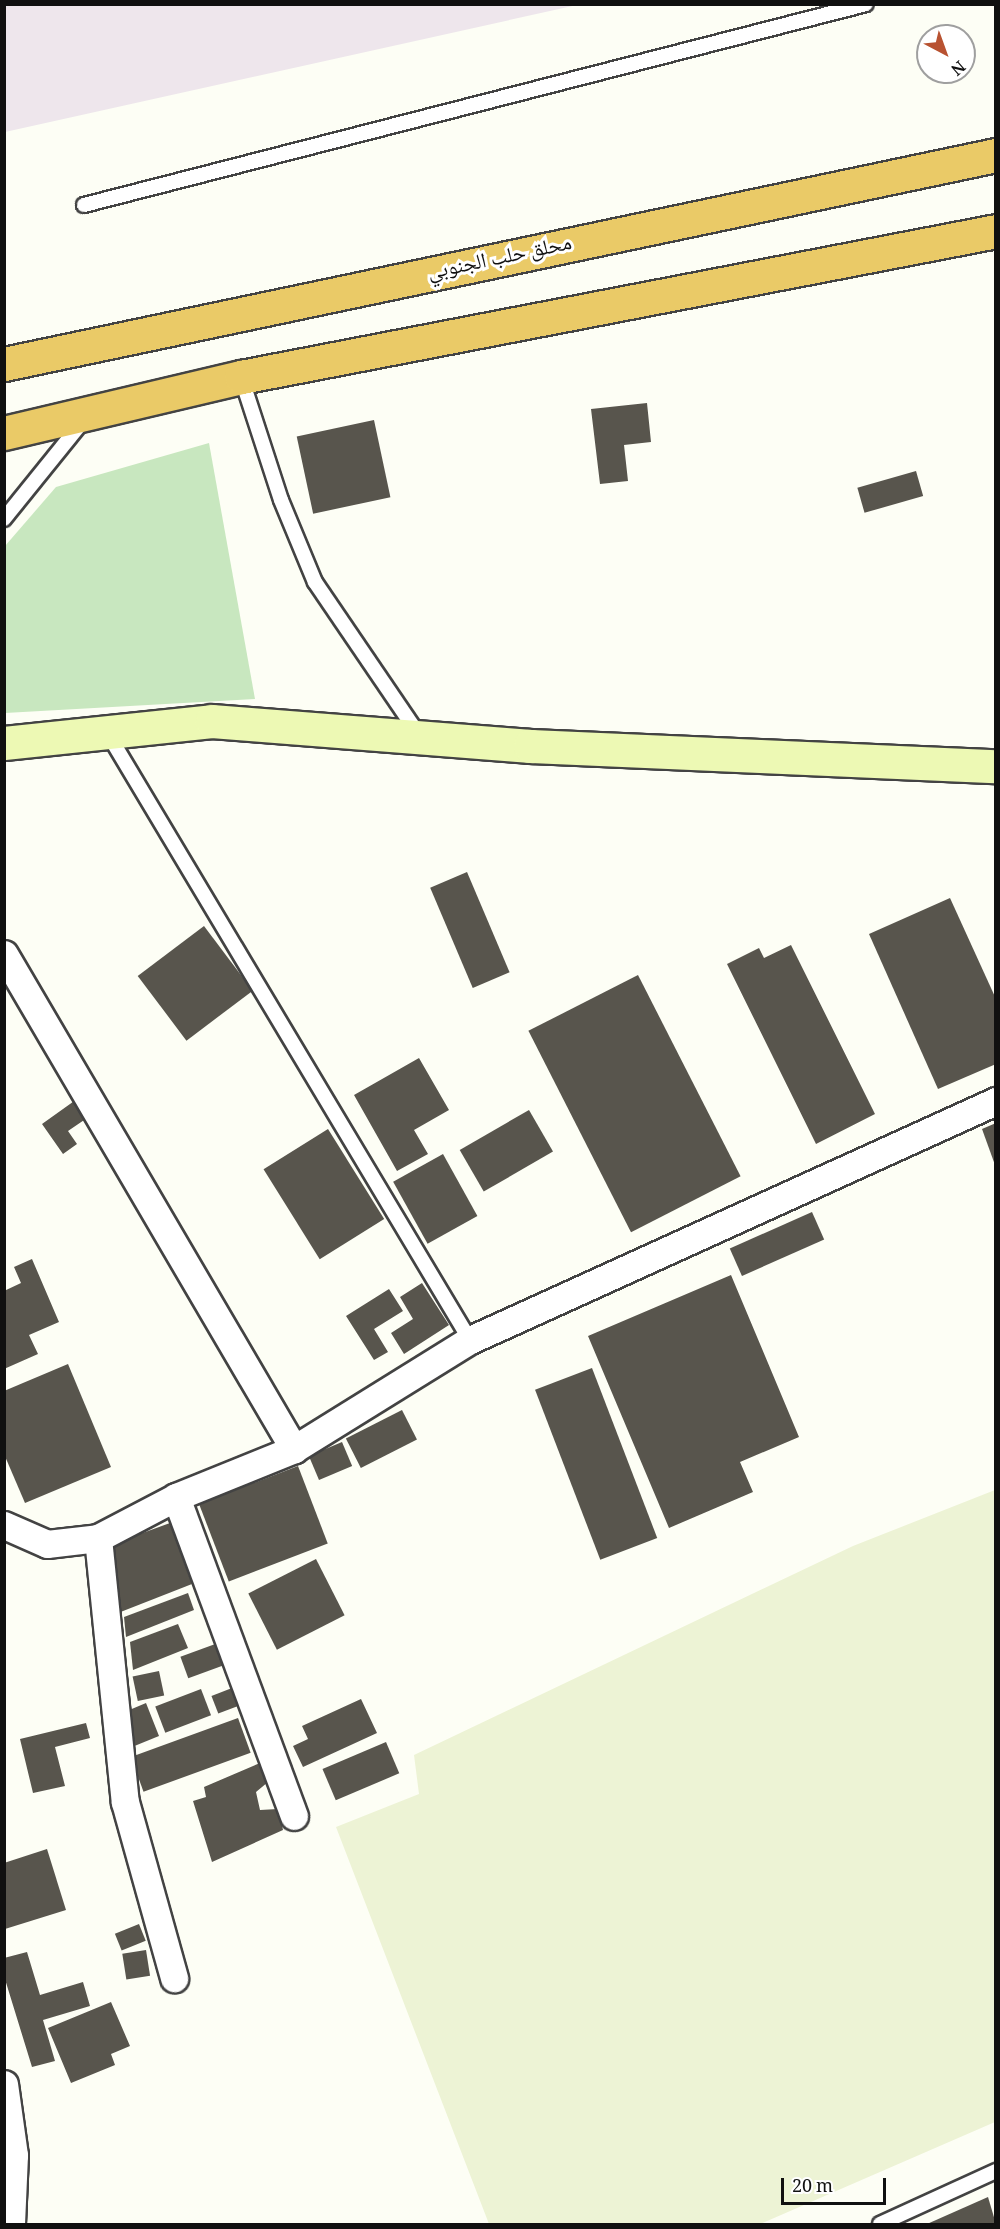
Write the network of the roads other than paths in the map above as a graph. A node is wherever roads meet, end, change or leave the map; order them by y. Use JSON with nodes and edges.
{"nodes":[{"id":1,"x":866,"y":4,"type":"edge"},
{"id":2,"x":996,"y":155,"type":"edge"},
{"id":3,"x":84,"y":205,"type":"dead end"},
{"id":4,"x":996,"y":231,"type":"edge"},
{"id":5,"x":4,"y":364,"type":"edge"},
{"id":6,"x":241,"y":378,"type":"junction"},
{"id":7,"x":91,"y":411,"type":"junction"},
{"id":8,"x":4,"y":433,"type":"edge"},
{"id":9,"x":4,"y":519,"type":"edge"},
{"id":10,"x":105,"y":729,"type":"junction"},
{"id":11,"x":420,"y":737,"type":"junction"},
{"id":12,"x":4,"y":743,"type":"edge"},
{"id":13,"x":996,"y":766,"type":"edge"},
{"id":14,"x":4,"y":954,"type":"edge"},
{"id":15,"x":996,"y":1101,"type":"edge"},
{"id":16,"x":470,"y":1340,"type":"junction"},
{"id":17,"x":294,"y":1449,"type":"junction"},
{"id":18,"x":176,"y":1497,"type":"junction"},
{"id":19,"x":4,"y":1525,"type":"edge"},
{"id":20,"x":98,"y":1538,"type":"junction"},
{"id":21,"x":294,"y":1816,"type":"dead end"},
{"id":22,"x":174,"y":1978,"type":"dead end"},
{"id":23,"x":4,"y":2084,"type":"edge"},
{"id":24,"x":996,"y":2171,"type":"edge"},
{"id":25,"x":10,"y":2224,"type":"edge"},
{"id":26,"x":880,"y":2224,"type":"edge"}],
"edges":[{"from":1,"to":3,"type":"lane"},
{"from":2,"to":5,"type":"highway","name":"محلق حلب الجنوبي"},
{"from":4,"to":6,"type":"highway"},
{"from":6,"to":7,"type":"highway"},
{"from":6,"to":11,"type":"lane"},
{"from":7,"to":8,"type":"highway"},
{"from":7,"to":9,"type":"lane"},
{"from":10,"to":11,"type":"main road"},
{"from":10,"to":12,"type":"main road"},
{"from":10,"to":16,"type":"lane"},
{"from":11,"to":13,"type":"main road"},
{"from":14,"to":17,"type":"street"},
{"from":15,"to":16,"type":"street"},
{"from":16,"to":17,"type":"street"},
{"from":17,"to":18,"type":"street"},
{"from":18,"to":20,"type":"street"},
{"from":18,"to":21,"type":"street"},
{"from":19,"to":20,"type":"street"},
{"from":20,"to":22,"type":"street"},
{"from":23,"to":25,"type":"street"},
{"from":24,"to":26,"type":"lane"}]}
